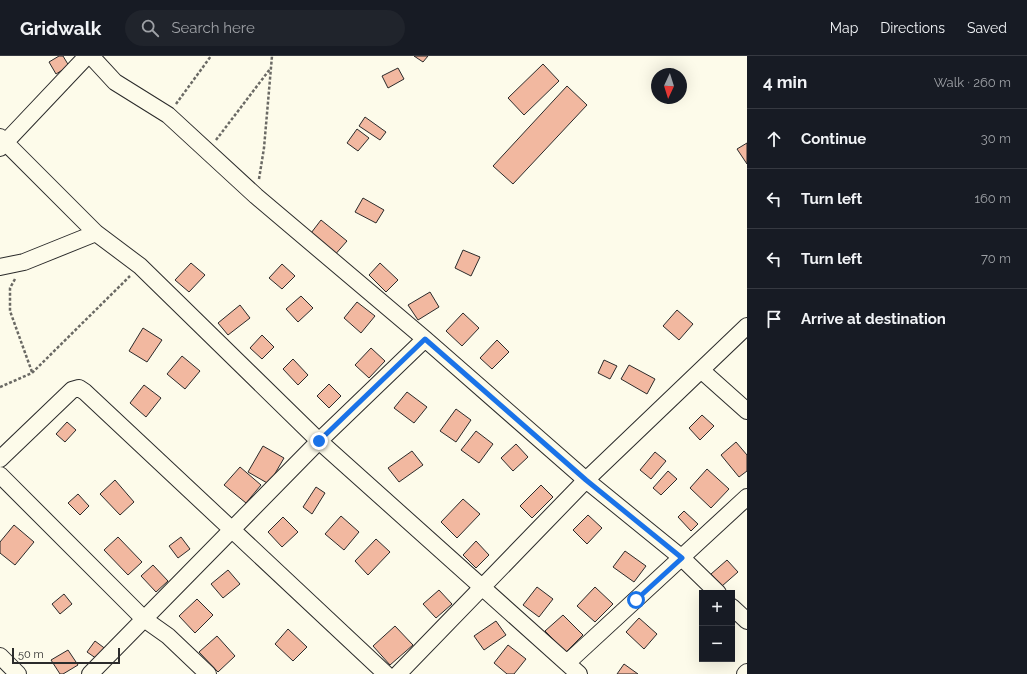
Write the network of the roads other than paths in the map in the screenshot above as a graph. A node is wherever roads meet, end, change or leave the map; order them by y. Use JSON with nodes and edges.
{"nodes":[{"id":1,"x":87,"y":56,"type":"edge"},
{"id":2,"x":91,"y":56,"type":"edge"},
{"id":3,"x":2,"y":142,"type":"edge"},
{"id":4,"x":96,"y":233,"type":"junction"},
{"id":5,"x":0,"y":267,"type":"edge"},
{"id":6,"x":747,"y":326,"type":"edge"},
{"id":7,"x":425,"y":339,"type":"junction"},
{"id":8,"x":701,"y":370,"type":"junction"},
{"id":9,"x":747,"y":411,"type":"edge"},
{"id":10,"x":319,"y":441,"type":"junction"},
{"id":11,"x":0,"y":459,"type":"edge"},
{"id":12,"x":0,"y":475,"type":"edge"},
{"id":13,"x":586,"y":480,"type":"junction"},
{"id":14,"x":747,"y":497,"type":"edge"},
{"id":15,"x":232,"y":530,"type":"junction"},
{"id":16,"x":682,"y":558,"type":"junction"},
{"id":17,"x":483,"y":586,"type":"junction"},
{"id":18,"x":715,"y":590,"type":"edge"},
{"id":19,"x":735,"y":610,"type":"edge"},
{"id":20,"x":144,"y":619,"type":"junction"},
{"id":21,"x":747,"y":621,"type":"edge"},
{"id":22,"x":0,"y":656,"type":"edge"},
{"id":23,"x":567,"y":663,"type":"junction"},
{"id":24,"x":18,"y":674,"type":"edge"},
{"id":25,"x":90,"y":674,"type":"edge"},
{"id":26,"x":208,"y":674,"type":"edge"},
{"id":27,"x":386,"y":674,"type":"edge"},
{"id":28,"x":398,"y":674,"type":"edge"},
{"id":29,"x":579,"y":674,"type":"edge"}],
"edges":[{"from":1,"to":3,"type":"street"},
{"from":2,"to":7,"type":"street"},
{"from":3,"to":4,"type":"street"},
{"from":4,"to":5,"type":"street"},
{"from":4,"to":10,"type":"street"},
{"from":6,"to":8,"type":"street"},
{"from":7,"to":10,"type":"street"},
{"from":7,"to":13,"type":"street"},
{"from":8,"to":9,"type":"street"},
{"from":8,"to":13,"type":"street"},
{"from":10,"to":15,"type":"street"},
{"from":10,"to":17,"type":"street"},
{"from":11,"to":15,"type":"street"},
{"from":12,"to":20,"type":"street"},
{"from":13,"to":16,"type":"street"},
{"from":13,"to":17,"type":"street"},
{"from":14,"to":16,"type":"street"},
{"from":15,"to":20,"type":"street"},
{"from":15,"to":27,"type":"street"},
{"from":16,"to":18,"type":"street"},
{"from":16,"to":23,"type":"street"},
{"from":17,"to":23,"type":"street"},
{"from":17,"to":28,"type":"street"},
{"from":19,"to":21,"type":"street"},
{"from":20,"to":25,"type":"street"},
{"from":20,"to":26,"type":"street"},
{"from":22,"to":24,"type":"street"},
{"from":23,"to":29,"type":"street"}]}
